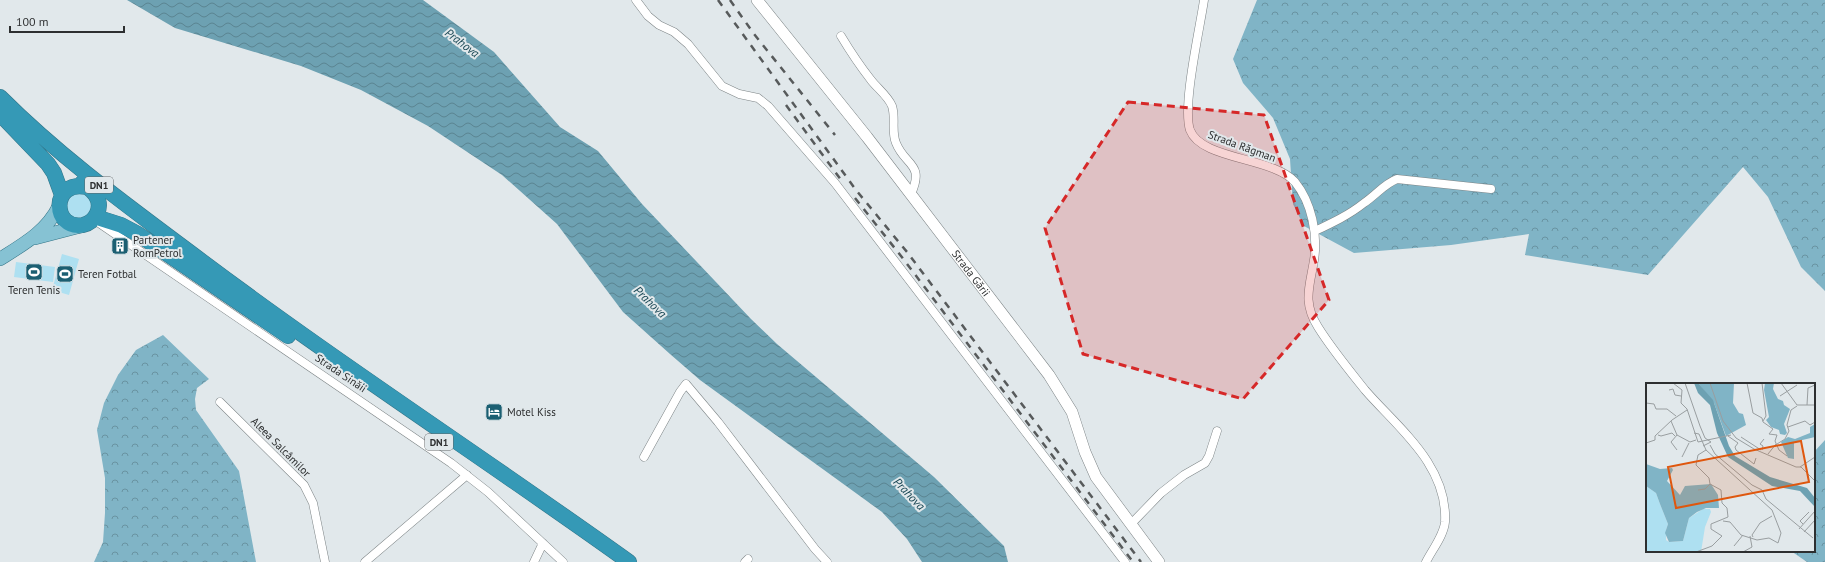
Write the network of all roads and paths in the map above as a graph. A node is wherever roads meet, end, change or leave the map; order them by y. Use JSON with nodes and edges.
{"nodes":[{"id":1,"x":636,"y":0,"type":"edge"},
{"id":2,"x":757,"y":0,"type":"edge"},
{"id":3,"x":1204,"y":0,"type":"edge"},
{"id":4,"x":841,"y":36,"type":"dead end"},
{"id":5,"x":0,"y":97,"type":"edge"},
{"id":6,"x":0,"y":103,"type":"edge"},
{"id":7,"x":0,"y":114,"type":"edge"},
{"id":8,"x":87,"y":187,"type":"junction"},
{"id":9,"x":1491,"y":189,"type":"dead end"},
{"id":10,"x":911,"y":194,"type":"junction"},
{"id":11,"x":60,"y":201,"type":"junction"},
{"id":12,"x":99,"y":202,"type":"junction"},
{"id":13,"x":90,"y":221,"type":"junction"},
{"id":14,"x":1315,"y":231,"type":"junction"},
{"id":15,"x":30,"y":240,"type":"junction"},
{"id":16,"x":0,"y":259,"type":"edge"},
{"id":17,"x":229,"y":282,"type":"junction"},
{"id":18,"x":220,"y":402,"type":"dead end"},
{"id":19,"x":1217,"y":431,"type":"dead end"},
{"id":20,"x":644,"y":458,"type":"dead end"},
{"id":21,"x":467,"y":475,"type":"junction"},
{"id":22,"x":1131,"y":524,"type":"junction"},
{"id":23,"x":543,"y":543,"type":"junction"},
{"id":24,"x":325,"y":562,"type":"edge"},
{"id":25,"x":365,"y":562,"type":"edge"},
{"id":26,"x":534,"y":562,"type":"edge"},
{"id":27,"x":563,"y":562,"type":"edge"},
{"id":28,"x":612,"y":562,"type":"edge"},
{"id":29,"x":629,"y":562,"type":"edge"},
{"id":30,"x":827,"y":562,"type":"edge"},
{"id":31,"x":1125,"y":562,"type":"edge"},
{"id":32,"x":1159,"y":562,"type":"edge"},
{"id":33,"x":1426,"y":562,"type":"edge"}],
"edges":[{"from":1,"to":31,"type":"street"},
{"from":2,"to":10,"type":"street","name":"Strada Gării"},
{"from":3,"to":14,"type":"street","name":"Strada Răgman"},
{"from":4,"to":10,"type":"street"},
{"from":5,"to":17,"type":"highway","number":"DN1"},
{"from":6,"to":8,"type":"highway","number":"DN1"},
{"from":7,"to":11,"type":"highway","number":"DN1"},
{"from":8,"to":11,"type":"highway","number":"DN1"},
{"from":8,"to":12,"type":"highway","number":"DN1"},
{"from":9,"to":14,"type":"street"},
{"from":10,"to":22,"type":"street","name":"Strada Gării"},
{"from":11,"to":13,"type":"highway","number":"DN1"},
{"from":11,"to":15,"type":"main road"},
{"from":12,"to":13,"type":"highway","number":"DN1"},
{"from":12,"to":17,"type":"highway","number":"DN1"},
{"from":13,"to":15,"type":"main road"},
{"from":13,"to":21,"type":"street","name":"Strada Sinăii"},
{"from":13,"to":28,"type":"highway","number":"DN1"},
{"from":14,"to":33,"type":"street"},
{"from":15,"to":16,"type":"main road"},
{"from":17,"to":29,"type":"highway","number":"DN1"},
{"from":18,"to":24,"type":"street","name":"Aleea Salcâmilor"},
{"from":19,"to":22,"type":"street"},
{"from":20,"to":30,"type":"street"},
{"from":21,"to":23,"type":"street","name":"Strada Sinăii"},
{"from":21,"to":25,"type":"street"},
{"from":22,"to":32,"type":"street","name":"Strada Gării"},
{"from":23,"to":26,"type":"street"},
{"from":23,"to":27,"type":"street","name":"Strada Sinăii"}]}
